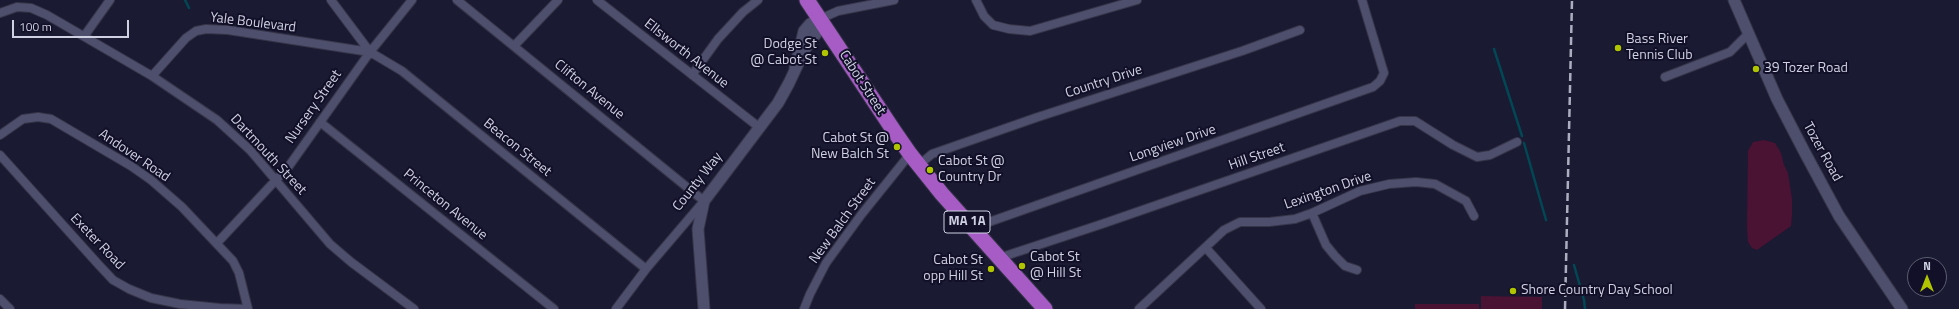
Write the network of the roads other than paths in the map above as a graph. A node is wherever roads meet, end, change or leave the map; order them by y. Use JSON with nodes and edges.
{"nodes":[{"id":1,"x":110,"y":0,"type":"edge"},
{"id":2,"x":331,"y":0,"type":"edge"},
{"id":3,"x":412,"y":0,"type":"edge"},
{"id":4,"x":457,"y":0,"type":"edge"},
{"id":5,"x":558,"y":0,"type":"edge"},
{"id":6,"x":597,"y":0,"type":"edge"},
{"id":7,"x":758,"y":0,"type":"edge"},
{"id":8,"x":807,"y":0,"type":"edge"},
{"id":9,"x":819,"y":0,"type":"edge"},
{"id":10,"x":894,"y":0,"type":"edge"},
{"id":11,"x":976,"y":0,"type":"edge"},
{"id":12,"x":1137,"y":0,"type":"edge"},
{"id":13,"x":1362,"y":0,"type":"edge"},
{"id":14,"x":1734,"y":0,"type":"edge"},
{"id":15,"x":0,"y":13,"type":"edge"},
{"id":16,"x":820,"y":20,"type":"junction"},
{"id":17,"x":1300,"y":30,"type":"dead end"},
{"id":18,"x":1748,"y":34,"type":"junction"},
{"id":19,"x":85,"y":35,"type":"junction"},
{"id":20,"x":514,"y":46,"type":"junction"},
{"id":21,"x":370,"y":52,"type":"junction"},
{"id":22,"x":692,"y":75,"type":"junction"},
{"id":23,"x":152,"y":76,"type":"junction"},
{"id":24,"x":1665,"y":77,"type":"dead end"},
{"id":25,"x":320,"y":122,"type":"junction"},
{"id":26,"x":760,"y":128,"type":"junction"},
{"id":27,"x":0,"y":135,"type":"edge"},
{"id":28,"x":1517,"y":142,"type":"dead end"},
{"id":29,"x":0,"y":155,"type":"edge"},
{"id":30,"x":915,"y":159,"type":"junction"},
{"id":31,"x":276,"y":180,"type":"junction"},
{"id":32,"x":704,"y":201,"type":"junction"},
{"id":33,"x":1312,"y":213,"type":"junction"},
{"id":34,"x":1474,"y":216,"type":"dead end"},
{"id":35,"x":972,"y":228,"type":"junction"},
{"id":36,"x":217,"y":243,"type":"junction"},
{"id":37,"x":1206,"y":248,"type":"junction"},
{"id":38,"x":999,"y":258,"type":"junction"},
{"id":39,"x":646,"y":269,"type":"junction"},
{"id":40,"x":1357,"y":270,"type":"dead end"},
{"id":41,"x":0,"y":299,"type":"edge"},
{"id":42,"x":10,"y":309,"type":"edge"},
{"id":43,"x":248,"y":309,"type":"edge"},
{"id":44,"x":414,"y":309,"type":"edge"},
{"id":45,"x":554,"y":309,"type":"edge"},
{"id":46,"x":616,"y":309,"type":"edge"},
{"id":47,"x":704,"y":309,"type":"edge"},
{"id":48,"x":804,"y":309,"type":"edge"},
{"id":49,"x":1045,"y":309,"type":"edge"},
{"id":50,"x":1139,"y":309,"type":"edge"},
{"id":51,"x":1261,"y":309,"type":"edge"},
{"id":52,"x":1902,"y":309,"type":"edge"}],
"edges":[{"from":1,"to":19,"type":"street"},
{"from":2,"to":21,"type":"street"},
{"from":3,"to":21,"type":"street","name":"Nursery Street"},
{"from":4,"to":20,"type":"street","name":"Clifton Avenue"},
{"from":5,"to":20,"type":"street"},
{"from":6,"to":22,"type":"street","name":"Ellsworth Avenue"},
{"from":7,"to":22,"type":"street"},
{"from":8,"to":16,"type":"highway","name":"Cabot Street","number":"MA 1A"},
{"from":9,"to":16,"type":"highway"},
{"from":10,"to":16,"type":"street"},
{"from":11,"to":12,"type":"street"},
{"from":13,"to":35,"type":"street","name":"Longview Drive"},
{"from":14,"to":18,"type":"main road","name":"Tozer Road"},
{"from":15,"to":19,"type":"street","name":"Dartmouth Street"},
{"from":16,"to":26,"type":"main road","name":"County Way"},
{"from":16,"to":30,"type":"highway","name":"Cabot Street","number":"MA 1A"},
{"from":17,"to":30,"type":"street","name":"Country Drive"},
{"from":18,"to":24,"type":"street"},
{"from":18,"to":52,"type":"main road","name":"Tozer Road"},
{"from":19,"to":23,"type":"street","name":"Dartmouth Street"},
{"from":20,"to":32,"type":"street","name":"Clifton Avenue"},
{"from":21,"to":23,"type":"street","name":"Yale Boulevard"},
{"from":21,"to":25,"type":"street","name":"Nursery Street"},
{"from":21,"to":39,"type":"street","name":"Beacon Street"},
{"from":22,"to":26,"type":"street","name":"Ellsworth Avenue"},
{"from":23,"to":31,"type":"street","name":"Dartmouth Street"},
{"from":25,"to":31,"type":"street","name":"Nursery Street"},
{"from":25,"to":45,"type":"street","name":"Princeton Avenue"},
{"from":26,"to":32,"type":"main road","name":"County Way"},
{"from":27,"to":36,"type":"street","name":"Andover Road"},
{"from":28,"to":38,"type":"street","name":"Hill Street"},
{"from":29,"to":43,"type":"street","name":"Exeter Road"},
{"from":30,"to":35,"type":"highway","name":"Cabot Street","number":"MA 1A"},
{"from":30,"to":48,"type":"street","name":"New Balch Street"},
{"from":31,"to":36,"type":"street","name":"Nursery Street"},
{"from":31,"to":44,"type":"street","name":"Dartmouth Street"},
{"from":32,"to":39,"type":"street","name":"County Way"},
{"from":32,"to":47,"type":"main road"},
{"from":33,"to":34,"type":"street","name":"Lexington Drive"},
{"from":33,"to":37,"type":"street","name":"Lexington Drive"},
{"from":33,"to":40,"type":"street"},
{"from":35,"to":38,"type":"highway","name":"Cabot Street","number":"MA 1A"},
{"from":36,"to":43,"type":"street","name":"Andover Road"},
{"from":37,"to":50,"type":"street","name":"Lexington Drive"},
{"from":37,"to":51,"type":"street"},
{"from":38,"to":49,"type":"highway","name":"Cabot Street","number":"MA 1A"},
{"from":39,"to":46,"type":"street","name":"County Way"},
{"from":41,"to":42,"type":"street"}]}
